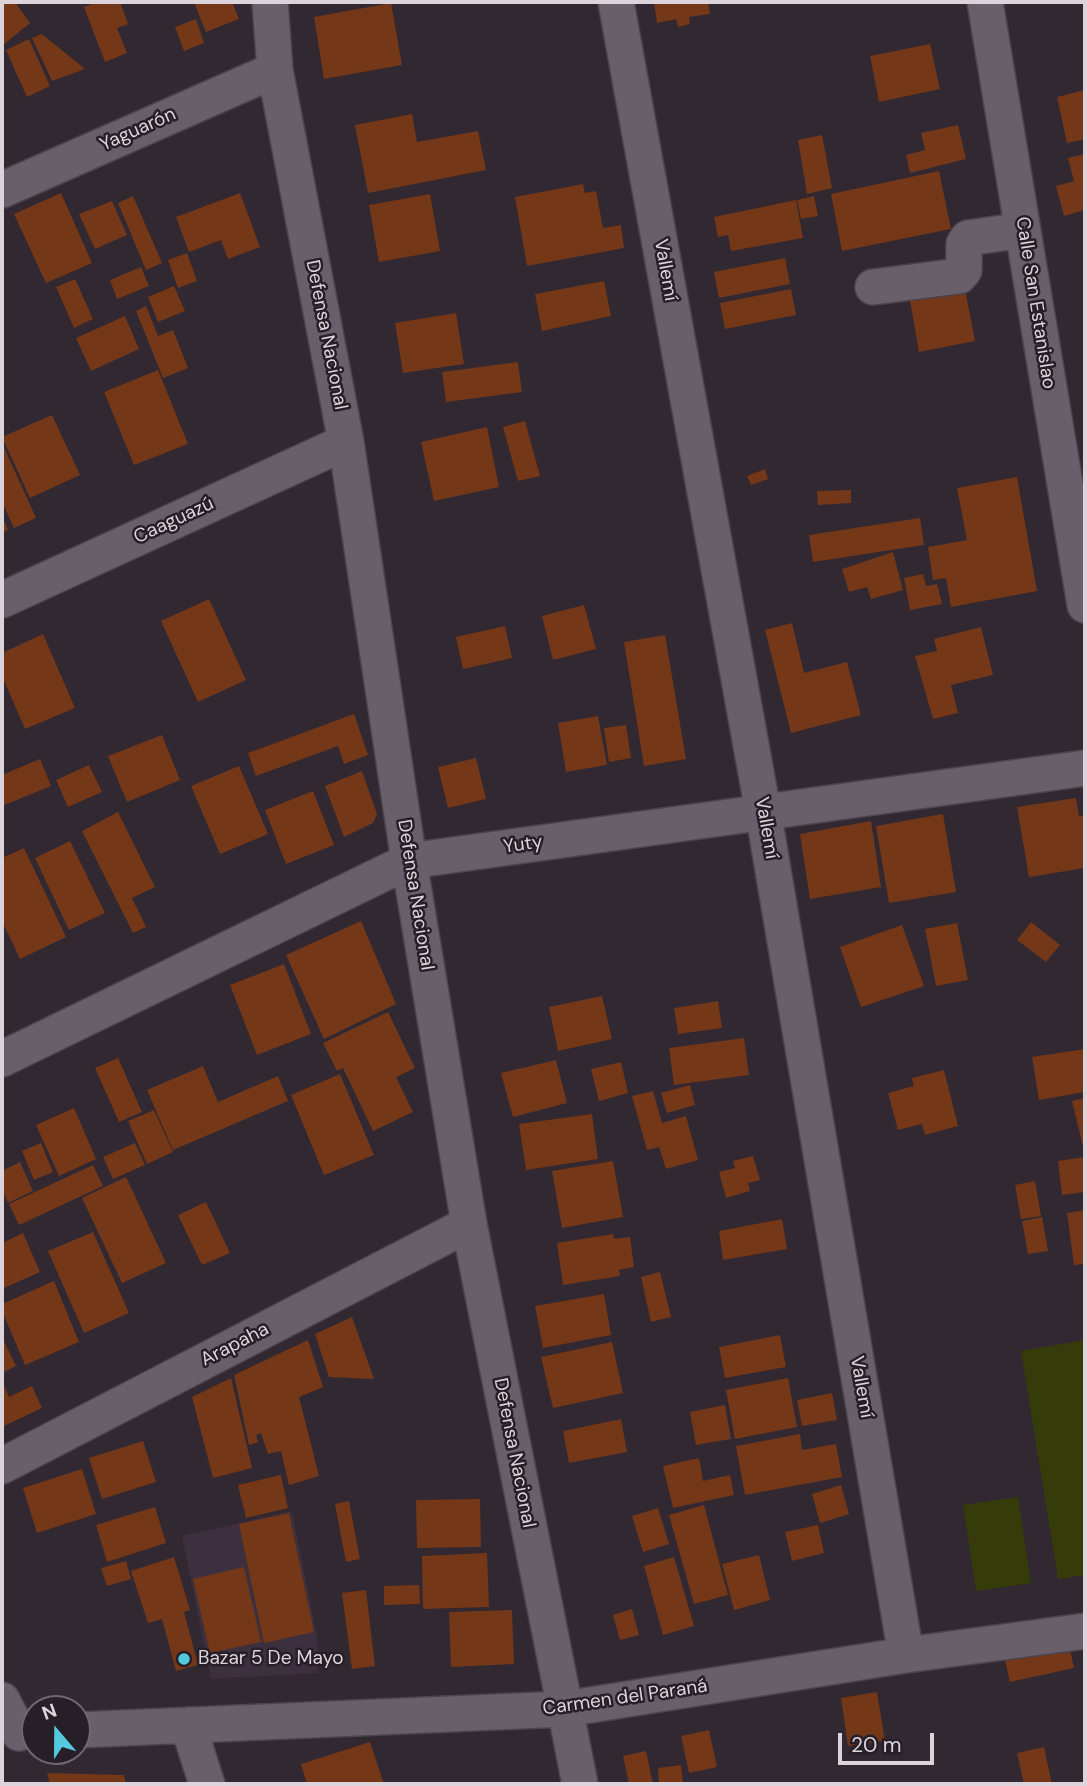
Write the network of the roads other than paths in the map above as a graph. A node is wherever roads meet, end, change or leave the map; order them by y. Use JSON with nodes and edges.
{"nodes":[{"id":1,"x":616,"y":2,"type":"edge"},
{"id":2,"x":985,"y":2,"type":"edge"},
{"id":3,"x":278,"y":3,"type":"edge"},
{"id":4,"x":275,"y":70,"type":"junction"},
{"id":5,"x":2,"y":190,"type":"edge"},
{"id":6,"x":1023,"y":230,"type":"junction"},
{"id":7,"x":873,"y":286,"type":"dead end"},
{"id":8,"x":346,"y":442,"type":"junction"},
{"id":9,"x":2,"y":600,"type":"edge"},
{"id":10,"x":1085,"y":605,"type":"edge"},
{"id":11,"x":1085,"y":768,"type":"edge"},
{"id":12,"x":763,"y":811,"type":"junction"},
{"id":13,"x":409,"y":861,"type":"junction"},
{"id":14,"x":2,"y":1059,"type":"edge"},
{"id":15,"x":469,"y":1224,"type":"junction"},
{"id":16,"x":2,"y":1465,"type":"edge"},
{"id":17,"x":1085,"y":1631,"type":"edge"},
{"id":18,"x":906,"y":1655,"type":"junction"},
{"id":19,"x":2,"y":1700,"type":"edge"},
{"id":20,"x":565,"y":1709,"type":"junction"},
{"id":21,"x":188,"y":1725,"type":"junction"},
{"id":22,"x":91,"y":1729,"type":"edge"},
{"id":23,"x":18,"y":1732,"type":"edge"},
{"id":24,"x":207,"y":1784,"type":"edge"},
{"id":25,"x":580,"y":1784,"type":"edge"}],
"edges":[{"from":1,"to":12,"type":"street","name":"Vallemí"},
{"from":2,"to":6,"type":"street","name":"Calle San Estanislao"},
{"from":3,"to":4,"type":"street","name":"Defensa Nacional"},
{"from":4,"to":5,"type":"street","name":"Yaguarón"},
{"from":4,"to":8,"type":"street","name":"Defensa Nacional"},
{"from":6,"to":7,"type":"street"},
{"from":6,"to":10,"type":"street","name":"Calle San Estanislao"},
{"from":8,"to":9,"type":"street","name":"Caaguazú"},
{"from":8,"to":13,"type":"street","name":"Defensa Nacional"},
{"from":11,"to":12,"type":"street","name":"Yuty"},
{"from":12,"to":13,"type":"street","name":"Yuty"},
{"from":12,"to":18,"type":"street","name":"Vallemí"},
{"from":13,"to":14,"type":"street","name":"Yuty"},
{"from":13,"to":15,"type":"street","name":"Defensa Nacional"},
{"from":15,"to":16,"type":"street","name":"Arapaha"},
{"from":15,"to":20,"type":"street","name":"Defensa Nacional"},
{"from":17,"to":18,"type":"street","name":"Carmen del Paraná"},
{"from":18,"to":20,"type":"street","name":"Carmen del Paraná"},
{"from":19,"to":23,"type":"street"},
{"from":20,"to":21,"type":"street","name":"Carmen del Paraná"},
{"from":20,"to":25,"type":"street","name":"Defensa Nacional"},
{"from":21,"to":22,"type":"street","name":"Carmen del Paraná"},
{"from":21,"to":24,"type":"street"}]}
